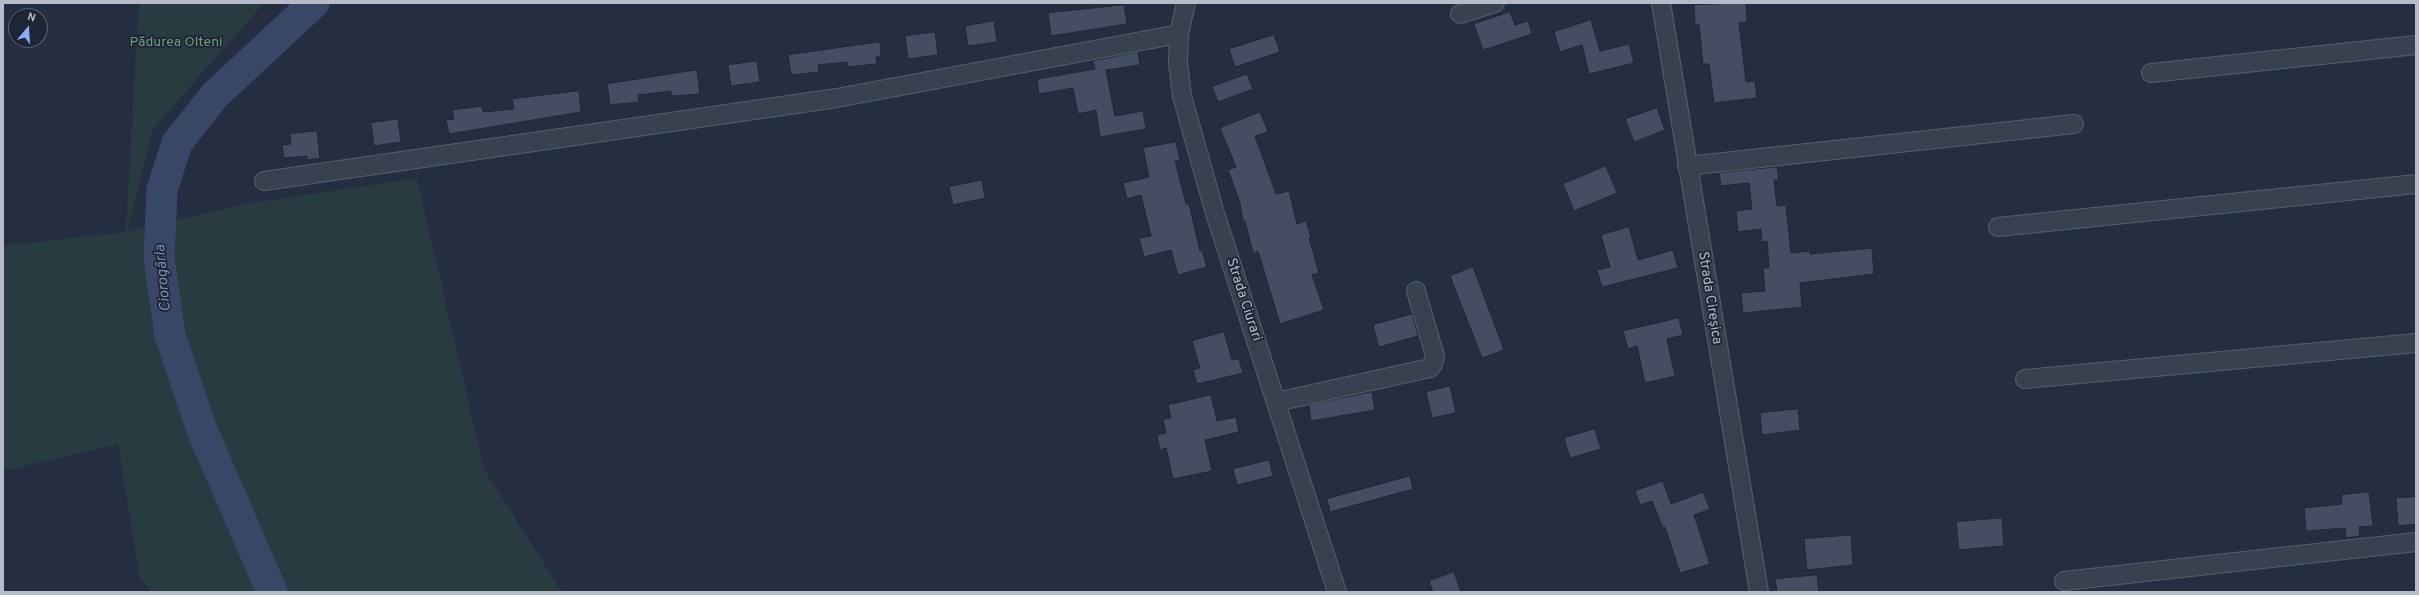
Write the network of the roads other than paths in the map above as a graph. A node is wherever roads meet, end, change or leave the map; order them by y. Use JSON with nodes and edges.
{"nodes":[{"id":1,"x":1186,"y":3,"type":"edge"},
{"id":2,"x":1495,"y":3,"type":"edge"},
{"id":3,"x":1661,"y":3,"type":"edge"},
{"id":4,"x":1460,"y":14,"type":"dead end"},
{"id":5,"x":1179,"y":34,"type":"junction"},
{"id":6,"x":2416,"y":45,"type":"edge"},
{"id":7,"x":2151,"y":73,"type":"dead end"},
{"id":8,"x":2074,"y":124,"type":"dead end"},
{"id":9,"x":1687,"y":166,"type":"junction"},
{"id":10,"x":264,"y":181,"type":"dead end"},
{"id":11,"x":2416,"y":184,"type":"edge"},
{"id":12,"x":1998,"y":227,"type":"dead end"},
{"id":13,"x":1416,"y":291,"type":"dead end"},
{"id":14,"x":2416,"y":343,"type":"edge"},
{"id":15,"x":2025,"y":379,"type":"dead end"},
{"id":16,"x":1276,"y":402,"type":"junction"},
{"id":17,"x":2416,"y":542,"type":"edge"},
{"id":18,"x":2064,"y":581,"type":"dead end"},
{"id":19,"x":1337,"y":592,"type":"edge"},
{"id":20,"x":1759,"y":592,"type":"edge"}],
"edges":[{"from":1,"to":5,"type":"street","name":"Strada Ciurari"},
{"from":2,"to":4,"type":"street"},
{"from":3,"to":9,"type":"street","name":"Strada Cireșica"},
{"from":5,"to":10,"type":"street"},
{"from":5,"to":16,"type":"street","name":"Strada Ciurari"},
{"from":6,"to":7,"type":"street"},
{"from":8,"to":9,"type":"street"},
{"from":9,"to":20,"type":"street","name":"Strada Cireșica"},
{"from":11,"to":12,"type":"street"},
{"from":13,"to":16,"type":"street"},
{"from":14,"to":15,"type":"street"},
{"from":16,"to":19,"type":"street","name":"Strada Ciurari"},
{"from":17,"to":18,"type":"street"}]}
